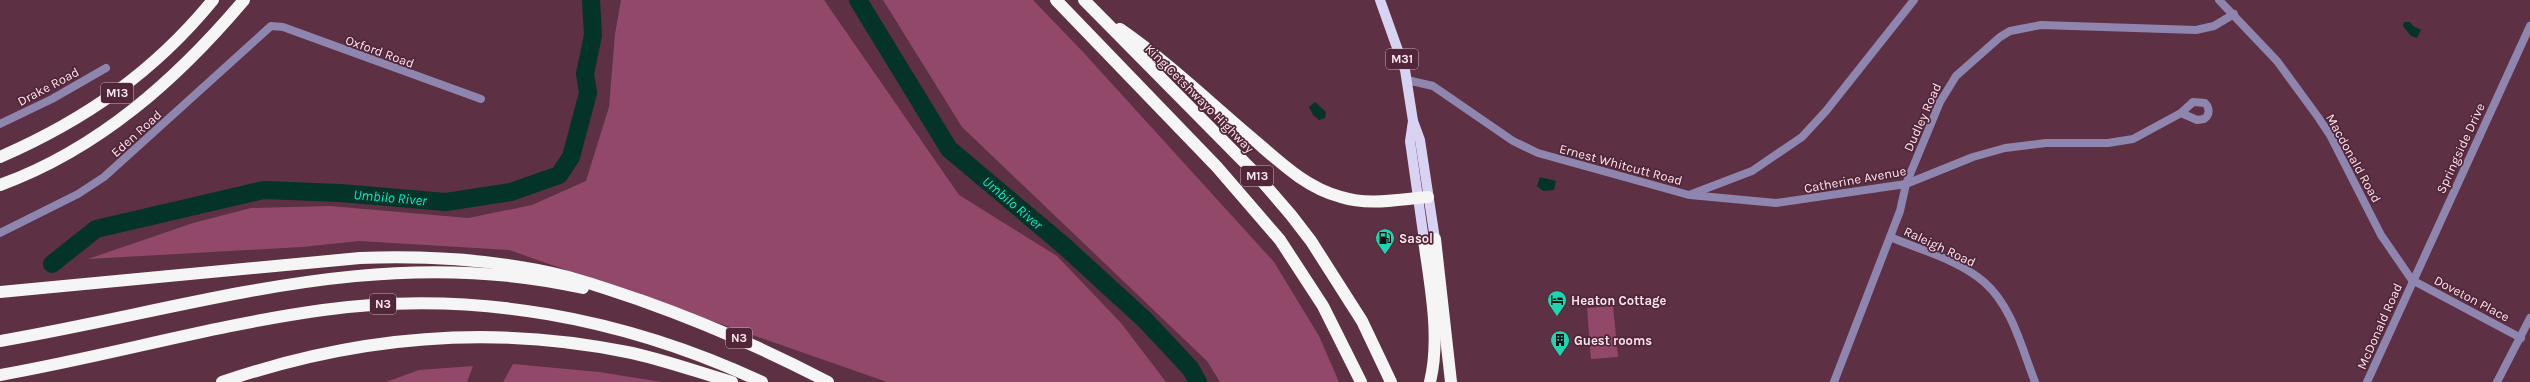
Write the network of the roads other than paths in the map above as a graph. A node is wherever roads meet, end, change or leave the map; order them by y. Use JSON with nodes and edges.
{"nodes":[{"id":1,"x":213,"y":0,"type":"edge"},
{"id":2,"x":244,"y":0,"type":"edge"},
{"id":3,"x":1056,"y":0,"type":"edge"},
{"id":4,"x":1084,"y":0,"type":"edge"},
{"id":5,"x":1380,"y":0,"type":"edge"},
{"id":6,"x":1914,"y":0,"type":"edge"},
{"id":7,"x":2219,"y":0,"type":"edge"},
{"id":8,"x":1096,"y":12,"type":"junction"},
{"id":9,"x":2234,"y":14,"type":"junction"},
{"id":10,"x":271,"y":26,"type":"joint"},
{"id":11,"x":2530,"y":26,"type":"edge"},
{"id":12,"x":106,"y":68,"type":"dead end"},
{"id":13,"x":1407,"y":80,"type":"junction"},
{"id":14,"x":481,"y":99,"type":"dead end"},
{"id":15,"x":2180,"y":113,"type":"dead end"},
{"id":16,"x":0,"y":124,"type":"edge"},
{"id":17,"x":0,"y":157,"type":"edge"},
{"id":18,"x":1906,"y":184,"type":"junction"},
{"id":19,"x":0,"y":185,"type":"edge"},
{"id":20,"x":1689,"y":195,"type":"junction"},
{"id":21,"x":1423,"y":197,"type":"junction"},
{"id":22,"x":0,"y":233,"type":"edge"},
{"id":23,"x":1890,"y":237,"type":"junction"},
{"id":24,"x":1429,"y":239,"type":"junction"},
{"id":25,"x":2412,"y":280,"type":"junction"},
{"id":26,"x":0,"y":292,"type":"edge"},
{"id":27,"x":647,"y":303,"type":"junction"},
{"id":28,"x":2530,"y":318,"type":"edge"},
{"id":29,"x":2521,"y":338,"type":"junction"},
{"id":30,"x":0,"y":341,"type":"edge"},
{"id":31,"x":1343,"y":343,"type":"junction"},
{"id":32,"x":0,"y":375,"type":"edge"},
{"id":33,"x":222,"y":382,"type":"edge"},
{"id":34,"x":732,"y":382,"type":"edge"},
{"id":35,"x":762,"y":382,"type":"edge"},
{"id":36,"x":828,"y":382,"type":"edge"},
{"id":37,"x":1356,"y":382,"type":"edge"},
{"id":38,"x":1361,"y":382,"type":"edge"},
{"id":39,"x":1390,"y":382,"type":"edge"},
{"id":40,"x":1430,"y":382,"type":"edge"},
{"id":41,"x":1451,"y":382,"type":"edge"},
{"id":42,"x":1834,"y":382,"type":"edge"},
{"id":43,"x":2035,"y":382,"type":"edge"},
{"id":44,"x":2367,"y":382,"type":"edge"},
{"id":45,"x":2497,"y":382,"type":"edge"}],
"edges":[{"from":1,"to":17,"type":"highway","number":"M13"},
{"from":2,"to":19,"type":"highway","number":"M13"},
{"from":3,"to":31,"type":"highway","number":"M13"},
{"from":4,"to":8,"type":"highway","name":"King Cetshwayo Highway","number":"M13"},
{"from":5,"to":13,"type":"main road","number":"M31"},
{"from":6,"to":20,"type":"street","name":"Ernest Whitcutt Road"},
{"from":7,"to":9,"type":"street","name":"Macdonald Road"},
{"from":8,"to":21,"type":"highway"},
{"from":8,"to":39,"type":"highway","name":"King Cetshwayo Highway","number":"M13"},
{"from":9,"to":18,"type":"street","name":"Dudley Road"},
{"from":9,"to":25,"type":"street","name":"Macdonald Road"},
{"from":10,"to":14,"type":"street","name":"Oxford Road"},
{"from":10,"to":22,"type":"street","name":"Eden Road"},
{"from":11,"to":25,"type":"street","name":"Springside Drive"},
{"from":12,"to":16,"type":"street","name":"Drake Road"},
{"from":13,"to":20,"type":"street","name":"Ernest Whitcutt Road"},
{"from":13,"to":21,"type":"main road","number":"M31"},
{"from":15,"to":18,"type":"street","name":"Catherine Avenue"},
{"from":18,"to":20,"type":"street","name":"Catherine Avenue"},
{"from":18,"to":23,"type":"street","name":"Dudley Road"},
{"from":21,"to":24,"type":"main road","number":"M31"},
{"from":23,"to":42,"type":"street","name":"Dudley Road"},
{"from":23,"to":43,"type":"street","name":"Raleigh Road"},
{"from":24,"to":40,"type":"highway"},
{"from":24,"to":41,"type":"highway"},
{"from":25,"to":29,"type":"street","name":"Doveton Place"},
{"from":25,"to":44,"type":"street","name":"McDonald Road"},
{"from":26,"to":27,"type":"highway"},
{"from":27,"to":30,"type":"highway","number":"N3"},
{"from":27,"to":36,"type":"highway","number":"N3"},
{"from":28,"to":29,"type":"street","name":"Doveton Place"},
{"from":29,"to":45,"type":"street","name":"Doveton Place"},
{"from":31,"to":37,"type":"highway"},
{"from":31,"to":38,"type":"highway","number":"M13"},
{"from":32,"to":35,"type":"highway","number":"N3"},
{"from":33,"to":34,"type":"highway"}]}
